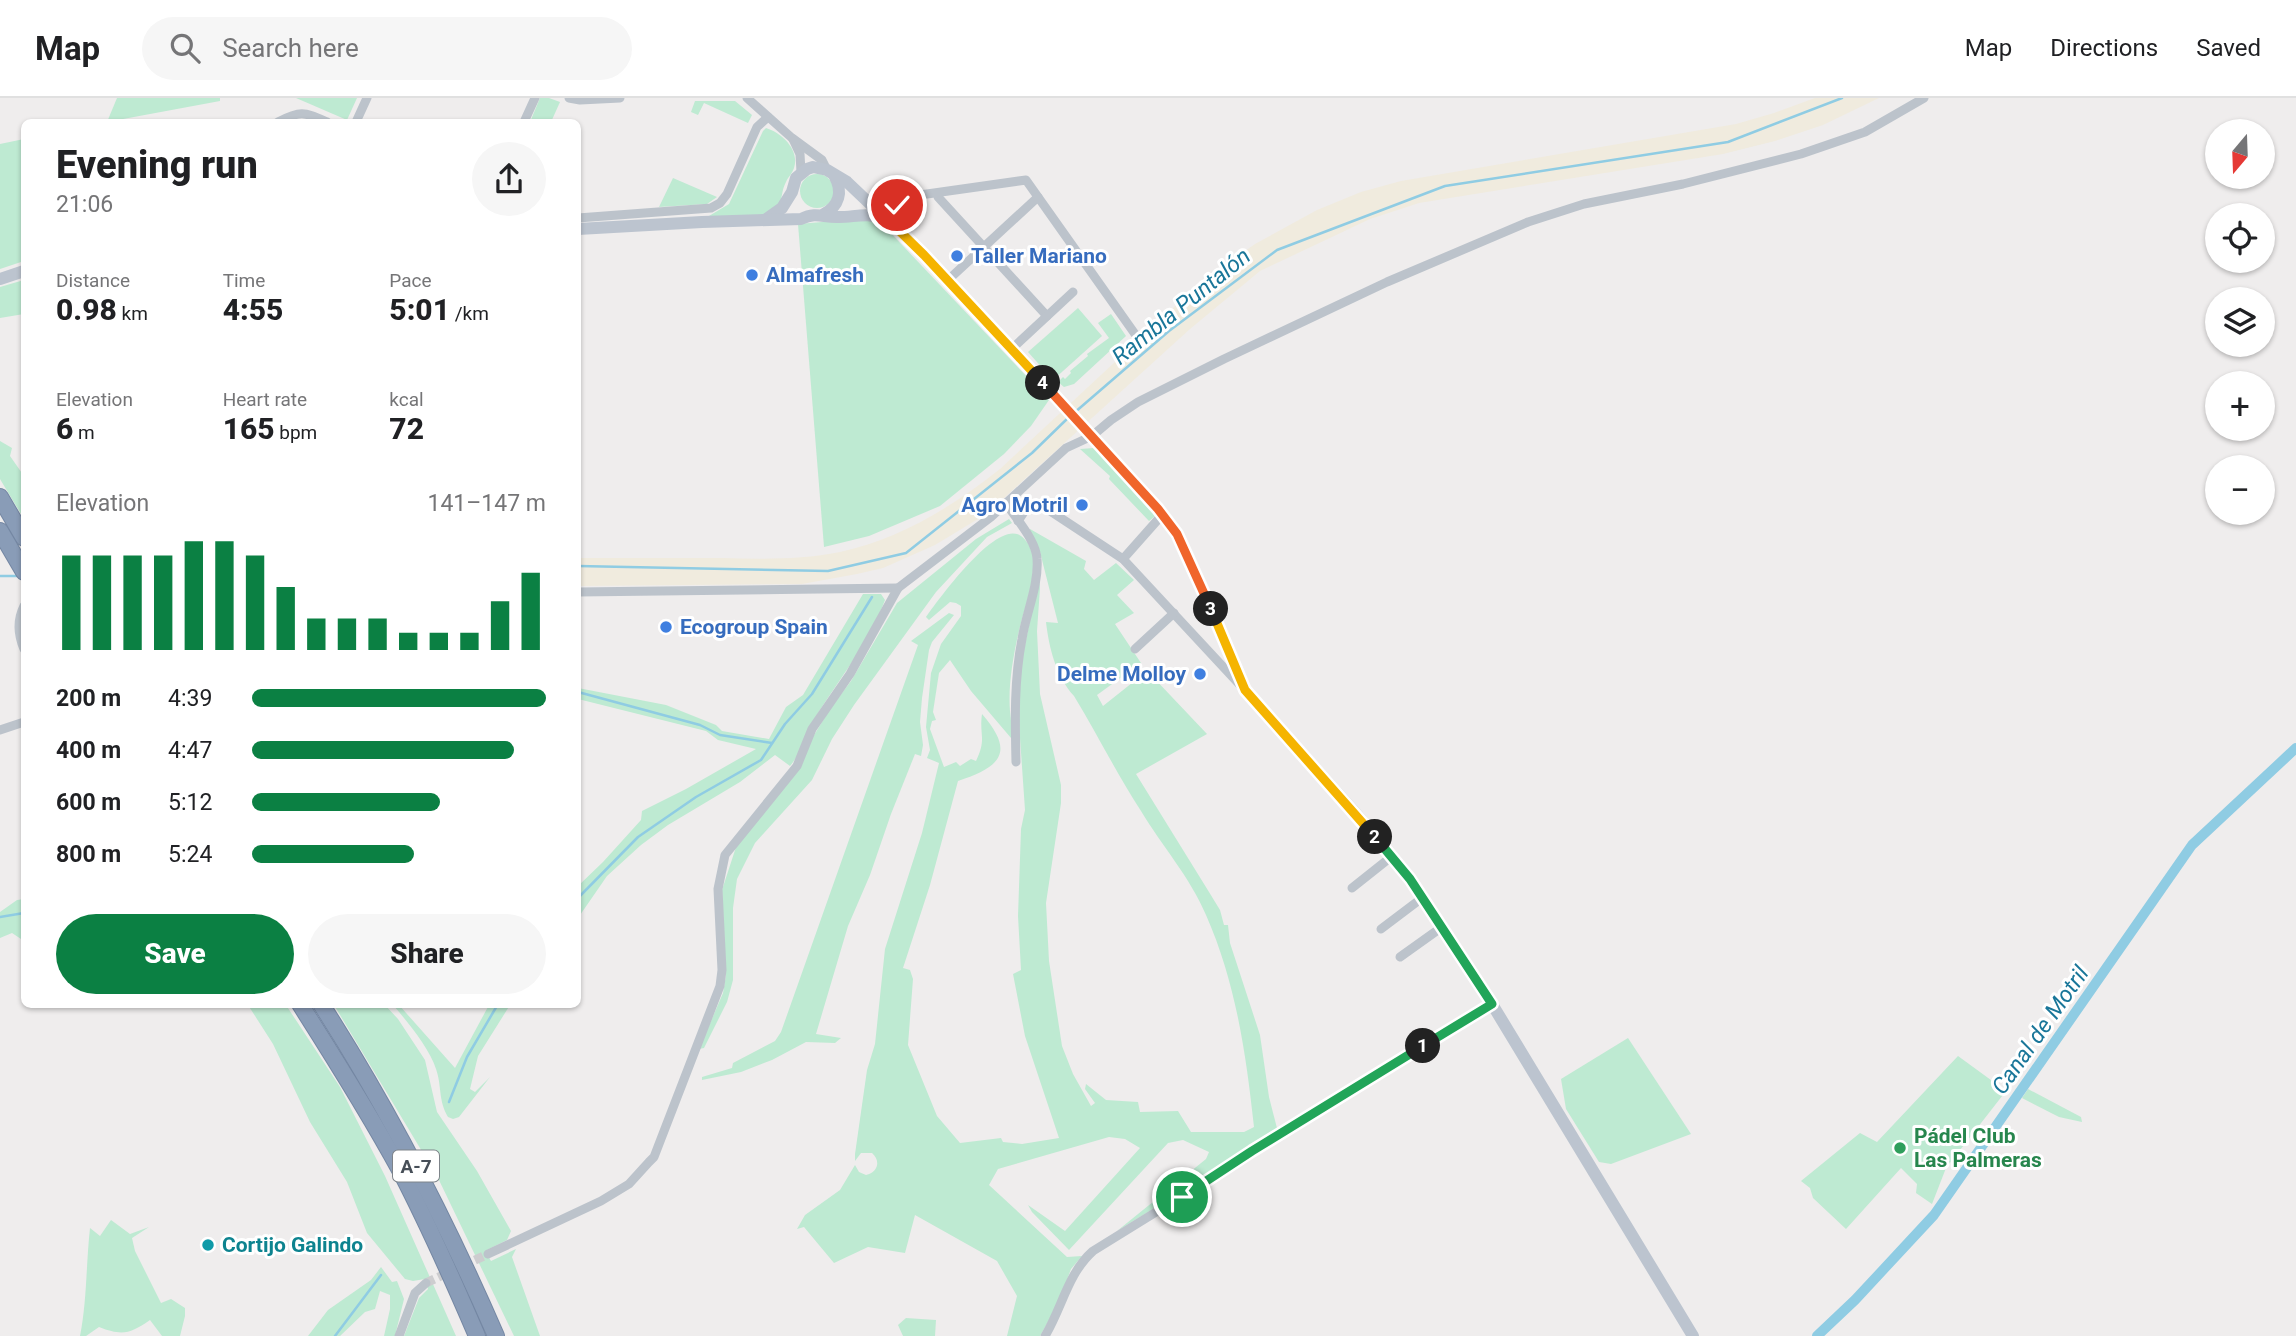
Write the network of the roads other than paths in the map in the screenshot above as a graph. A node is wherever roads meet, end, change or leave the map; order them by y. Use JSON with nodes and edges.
{"nodes":[{"id":1,"x":367,"y":98,"type":"edge"},
{"id":2,"x":535,"y":98,"type":"edge"},
{"id":3,"x":569,"y":98,"type":"edge"},
{"id":4,"x":620,"y":98,"type":"edge"},
{"id":5,"x":747,"y":98,"type":"edge"},
{"id":6,"x":1924,"y":98,"type":"edge"},
{"id":7,"x":768,"y":117,"type":"junction"},
{"id":8,"x":284,"y":119,"type":"edge"},
{"id":9,"x":319,"y":119,"type":"edge"},
{"id":10,"x":357,"y":119,"type":"edge"},
{"id":11,"x":525,"y":119,"type":"edge"},
{"id":12,"x":792,"y":138,"type":"junction"},
{"id":13,"x":801,"y":172,"type":"junction"},
{"id":14,"x":831,"y":173,"type":"junction"},
{"id":15,"x":792,"y":192,"type":"junction"},
{"id":16,"x":918,"y":196,"type":"junction"},
{"id":17,"x":938,"y":197,"type":"dead end"},
{"id":18,"x":1038,"y":197,"type":"junction"},
{"id":19,"x":817,"y":214,"type":"junction"},
{"id":20,"x":702,"y":216,"type":"junction"},
{"id":21,"x":581,"y":218,"type":"edge"},
{"id":22,"x":765,"y":220,"type":"junction"},
{"id":23,"x":888,"y":221,"type":"junction"},
{"id":24,"x":581,"y":229,"type":"edge"},
{"id":25,"x":984,"y":247,"type":"junction"},
{"id":26,"x":21,"y":272,"type":"edge"},
{"id":27,"x":0,"y":279,"type":"edge"},
{"id":28,"x":948,"y":280,"type":"junction"},
{"id":29,"x":1073,"y":292,"type":"dead end"},
{"id":30,"x":1047,"y":316,"type":"junction"},
{"id":31,"x":1135,"y":334,"type":"dead end"},
{"id":32,"x":1017,"y":344,"type":"dead end"},
{"id":33,"x":1090,"y":433,"type":"junction"},
{"id":34,"x":0,"y":497,"type":"edge"},
{"id":35,"x":1006,"y":503,"type":"junction"},
{"id":36,"x":1163,"y":515,"type":"junction"},
{"id":37,"x":1018,"y":521,"type":"junction"},
{"id":38,"x":21,"y":533,"type":"edge"},
{"id":39,"x":3,"y":535,"type":"edge"},
{"id":40,"x":1123,"y":559,"type":"junction"},
{"id":41,"x":21,"y":567,"type":"edge"},
{"id":42,"x":898,"y":588,"type":"junction"},
{"id":43,"x":581,"y":592,"type":"edge"},
{"id":44,"x":1174,"y":613,"type":"junction"},
{"id":45,"x":21,"y":616,"type":"edge"},
{"id":46,"x":21,"y":642,"type":"edge"},
{"id":47,"x":1135,"y":649,"type":"dead end"},
{"id":48,"x":1245,"y":690,"type":"junction"},
{"id":49,"x":21,"y":723,"type":"edge"},
{"id":50,"x":0,"y":730,"type":"edge"},
{"id":51,"x":1016,"y":762,"type":"dead end"},
{"id":52,"x":1391,"y":857,"type":"junction"},
{"id":53,"x":1352,"y":888,"type":"dead end"},
{"id":54,"x":1422,"y":898,"type":"junction"},
{"id":55,"x":1442,"y":927,"type":"junction"},
{"id":56,"x":1381,"y":929,"type":"dead end"},
{"id":57,"x":1400,"y":957,"type":"dead end"},
{"id":58,"x":1492,"y":1004,"type":"junction"},
{"id":59,"x":302,"y":1008,"type":"edge"},
{"id":60,"x":324,"y":1008,"type":"edge"},
{"id":61,"x":488,"y":1254,"type":"tunnel mouth"},
{"id":62,"x":443,"y":1257,"type":"junction"},
{"id":63,"x":426,"y":1283,"type":"tunnel mouth"},
{"id":64,"x":1692,"y":1335,"type":"edge"},
{"id":65,"x":399,"y":1336,"type":"edge"},
{"id":66,"x":466,"y":1336,"type":"edge"},
{"id":67,"x":477,"y":1336,"type":"edge"},
{"id":68,"x":496,"y":1336,"type":"edge"},
{"id":69,"x":1045,"y":1336,"type":"edge"}],
"edges":[{"from":1,"to":10,"type":"street"},
{"from":2,"to":11,"type":"street"},
{"from":3,"to":4,"type":"street"},
{"from":5,"to":7,"type":"street"},
{"from":6,"to":33,"type":"street"},
{"from":7,"to":12,"type":"street"},
{"from":7,"to":20,"type":"street"},
{"from":8,"to":9,"type":"street"},
{"from":12,"to":13,"type":"street"},
{"from":12,"to":14,"type":"street"},
{"from":13,"to":14,"type":"street"},
{"from":13,"to":15,"type":"street"},
{"from":14,"to":19,"type":"street"},
{"from":14,"to":23,"type":"street"},
{"from":15,"to":19,"type":"street"},
{"from":15,"to":22,"type":"street"},
{"from":16,"to":18,"type":"street"},
{"from":16,"to":23,"type":"street"},
{"from":16,"to":23,"type":"street"},
{"from":17,"to":25,"type":"street"},
{"from":18,"to":25,"type":"street"},
{"from":18,"to":31,"type":"street"},
{"from":19,"to":22,"type":"street"},
{"from":19,"to":23,"type":"street"},
{"from":20,"to":21,"type":"street"},
{"from":20,"to":22,"type":"street"},
{"from":20,"to":24,"type":"street"},
{"from":23,"to":28,"type":"street"},
{"from":25,"to":28,"type":"street"},
{"from":25,"to":30,"type":"street"},
{"from":26,"to":27,"type":"street"},
{"from":28,"to":33,"type":"street"},
{"from":29,"to":30,"type":"street"},
{"from":30,"to":32,"type":"street"},
{"from":33,"to":35,"type":"street"},
{"from":33,"to":36,"type":"street"},
{"from":34,"to":38,"type":"highway"},
{"from":35,"to":37,"type":"street"},
{"from":35,"to":42,"type":"street"},
{"from":36,"to":40,"type":"street"},
{"from":36,"to":48,"type":"street"},
{"from":37,"to":40,"type":"street"},
{"from":37,"to":51,"type":"street"},
{"from":39,"to":41,"type":"highway"},
{"from":40,"to":44,"type":"street"},
{"from":42,"to":43,"type":"street"},
{"from":42,"to":61,"type":"street"},
{"from":44,"to":47,"type":"street"},
{"from":44,"to":48,"type":"street"},
{"from":45,"to":46,"type":"street"},
{"from":48,"to":52,"type":"street"},
{"from":49,"to":50,"type":"street"},
{"from":52,"to":53,"type":"street"},
{"from":52,"to":54,"type":"street"},
{"from":54,"to":55,"type":"street"},
{"from":54,"to":56,"type":"street"},
{"from":55,"to":57,"type":"street"},
{"from":55,"to":58,"type":"street"},
{"from":58,"to":64,"type":"street"},
{"from":58,"to":69,"type":"street"},
{"from":59,"to":62,"type":"highway","number":"A-7"},
{"from":60,"to":68,"type":"highway","number":"A-7"},
{"from":62,"to":66,"type":"highway"},
{"from":62,"to":67,"type":"highway","number":"A-7"},
{"from":63,"to":65,"type":"street"}]}
